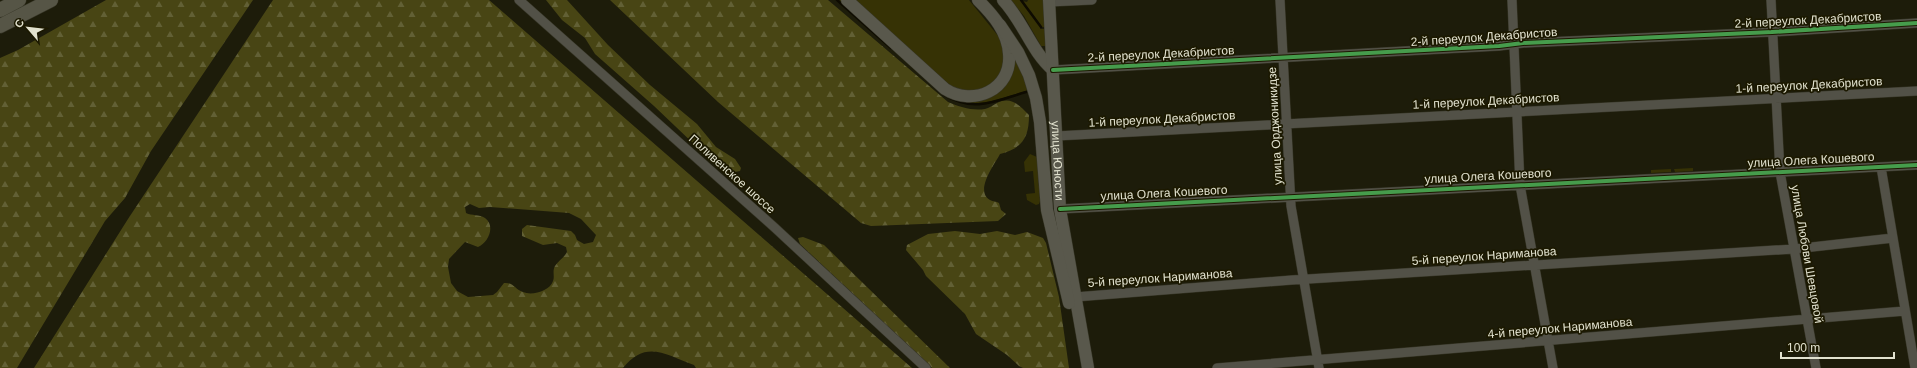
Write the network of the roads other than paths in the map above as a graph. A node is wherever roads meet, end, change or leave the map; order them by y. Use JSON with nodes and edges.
{"nodes":[{"id":1,"x":19,"y":0,"type":"edge"},
{"id":2,"x":51,"y":0,"type":"edge"},
{"id":3,"x":519,"y":0,"type":"edge"},
{"id":4,"x":847,"y":0,"type":"edge"},
{"id":5,"x":978,"y":0,"type":"edge"},
{"id":6,"x":1003,"y":0,"type":"edge"},
{"id":7,"x":1092,"y":0,"type":"edge"},
{"id":8,"x":1280,"y":0,"type":"edge"},
{"id":9,"x":1512,"y":0,"type":"edge"},
{"id":10,"x":1771,"y":0,"type":"edge"},
{"id":11,"x":1049,"y":1,"type":"edge"},
{"id":12,"x":0,"y":10,"type":"edge"},
{"id":13,"x":1917,"y":23,"type":"edge"},
{"id":14,"x":1000,"y":25,"type":"junction"},
{"id":15,"x":0,"y":26,"type":"edge"},
{"id":16,"x":1772,"y":32,"type":"junction"},
{"id":17,"x":1514,"y":44,"type":"junction"},
{"id":18,"x":1283,"y":59,"type":"junction"},
{"id":19,"x":1053,"y":70,"type":"junction"},
{"id":20,"x":1917,"y":91,"type":"edge"},
{"id":21,"x":1776,"y":100,"type":"junction"},
{"id":22,"x":1517,"y":111,"type":"junction"},
{"id":23,"x":1286,"y":125,"type":"junction"},
{"id":24,"x":1056,"y":136,"type":"junction"},
{"id":25,"x":1917,"y":165,"type":"edge"},
{"id":26,"x":1881,"y":167,"type":"junction"},
{"id":27,"x":1780,"y":172,"type":"junction"},
{"id":28,"x":1520,"y":185,"type":"junction"},
{"id":29,"x":1290,"y":197,"type":"junction"},
{"id":30,"x":1060,"y":209,"type":"junction"},
{"id":31,"x":1893,"y":238,"type":"junction"},
{"id":32,"x":1794,"y":249,"type":"junction"},
{"id":33,"x":1534,"y":265,"type":"junction"},
{"id":34,"x":1304,"y":279,"type":"junction"},
{"id":35,"x":1076,"y":297,"type":"junction"},
{"id":36,"x":1905,"y":311,"type":"junction"},
{"id":37,"x":1807,"y":319,"type":"junction"},
{"id":38,"x":1548,"y":341,"type":"junction"},
{"id":39,"x":1318,"y":364,"type":"edge"},
{"id":40,"x":926,"y":368,"type":"edge"},
{"id":41,"x":1087,"y":368,"type":"edge"},
{"id":42,"x":1217,"y":368,"type":"edge"},
{"id":43,"x":1553,"y":368,"type":"edge"},
{"id":44,"x":1816,"y":368,"type":"edge"},
{"id":45,"x":1915,"y":368,"type":"edge"}],
"edges":[{"from":1,"to":12,"type":"highway"},
{"from":2,"to":15,"type":"highway"},
{"from":3,"to":40,"type":"street","name":"Поливенское шоссе"},
{"from":4,"to":14,"type":"main road"},
{"from":5,"to":14,"type":"main road","name":"улица Юности"},
{"from":6,"to":19,"type":"main road"},
{"from":7,"to":11,"type":"street"},
{"from":8,"to":18,"type":"street","name":"улица Орджоникидзе"},
{"from":9,"to":17,"type":"street"},
{"from":10,"to":16,"type":"street","name":"улица Любови Шевцовой"},
{"from":11,"to":19,"type":"main road","name":"улица Юности"},
{"from":13,"to":16,"type":"street","name":"2-й переулок Декабристов"},
{"from":14,"to":41,"type":"main road","name":"улица Юности"},
{"from":16,"to":17,"type":"street","name":"2-й переулок Декабристов"},
{"from":16,"to":21,"type":"street","name":"улица Любови Шевцовой"},
{"from":17,"to":18,"type":"street","name":"2-й переулок Декабристов"},
{"from":17,"to":22,"type":"street"},
{"from":18,"to":19,"type":"street","name":"2-й переулок Декабристов"},
{"from":18,"to":23,"type":"street","name":"улица Орджоникидзе"},
{"from":19,"to":24,"type":"main road","name":"улица Юности"},
{"from":20,"to":21,"type":"street","name":"1-й переулок Декабристов"},
{"from":21,"to":22,"type":"street","name":"1-й переулок Декабристов"},
{"from":21,"to":27,"type":"street","name":"улица Любови Шевцовой"},
{"from":22,"to":23,"type":"street","name":"1-й переулок Декабристов"},
{"from":22,"to":28,"type":"street"},
{"from":23,"to":24,"type":"street","name":"1-й переулок Декабристов"},
{"from":23,"to":29,"type":"street","name":"улица Орджоникидзе"},
{"from":24,"to":30,"type":"main road","name":"улица Юности"},
{"from":25,"to":26,"type":"street","name":"улица Олега Кошевого"},
{"from":26,"to":27,"type":"street","name":"улица Олега Кошевого"},
{"from":26,"to":31,"type":"street"},
{"from":27,"to":28,"type":"street","name":"улица Олега Кошевого"},
{"from":27,"to":32,"type":"street","name":"улица Любови Шевцовой"},
{"from":28,"to":29,"type":"street","name":"улица Олега Кошевого"},
{"from":28,"to":33,"type":"street"},
{"from":29,"to":30,"type":"street","name":"улица Олега Кошевого"},
{"from":29,"to":34,"type":"street","name":"улица Орджоникидзе"},
{"from":30,"to":35,"type":"main road","name":"улица Юности"},
{"from":31,"to":32,"type":"street","name":"5-й переулок Нариманова"},
{"from":31,"to":36,"type":"street"},
{"from":32,"to":33,"type":"street","name":"5-й переулок Нариманова"},
{"from":32,"to":37,"type":"street","name":"улица Любови Шевцовой"},
{"from":33,"to":34,"type":"street","name":"5-й переулок Нариманова"},
{"from":33,"to":38,"type":"street"},
{"from":34,"to":35,"type":"street","name":"5-й переулок Нариманова"},
{"from":34,"to":39,"type":"street","name":"улица Орджоникидзе"},
{"from":35,"to":41,"type":"main road","name":"улица Юности"},
{"from":36,"to":37,"type":"street","name":"4-й переулок Нариманова"},
{"from":36,"to":45,"type":"street"},
{"from":37,"to":38,"type":"street","name":"4-й переулок Нариманова"},
{"from":37,"to":44,"type":"street","name":"улица Любови Шевцовой"},
{"from":38,"to":39,"type":"street","name":"4-й переулок Нариманова"},
{"from":38,"to":43,"type":"street"},
{"from":39,"to":42,"type":"street","name":"4-й переулок Нариманова"}]}
